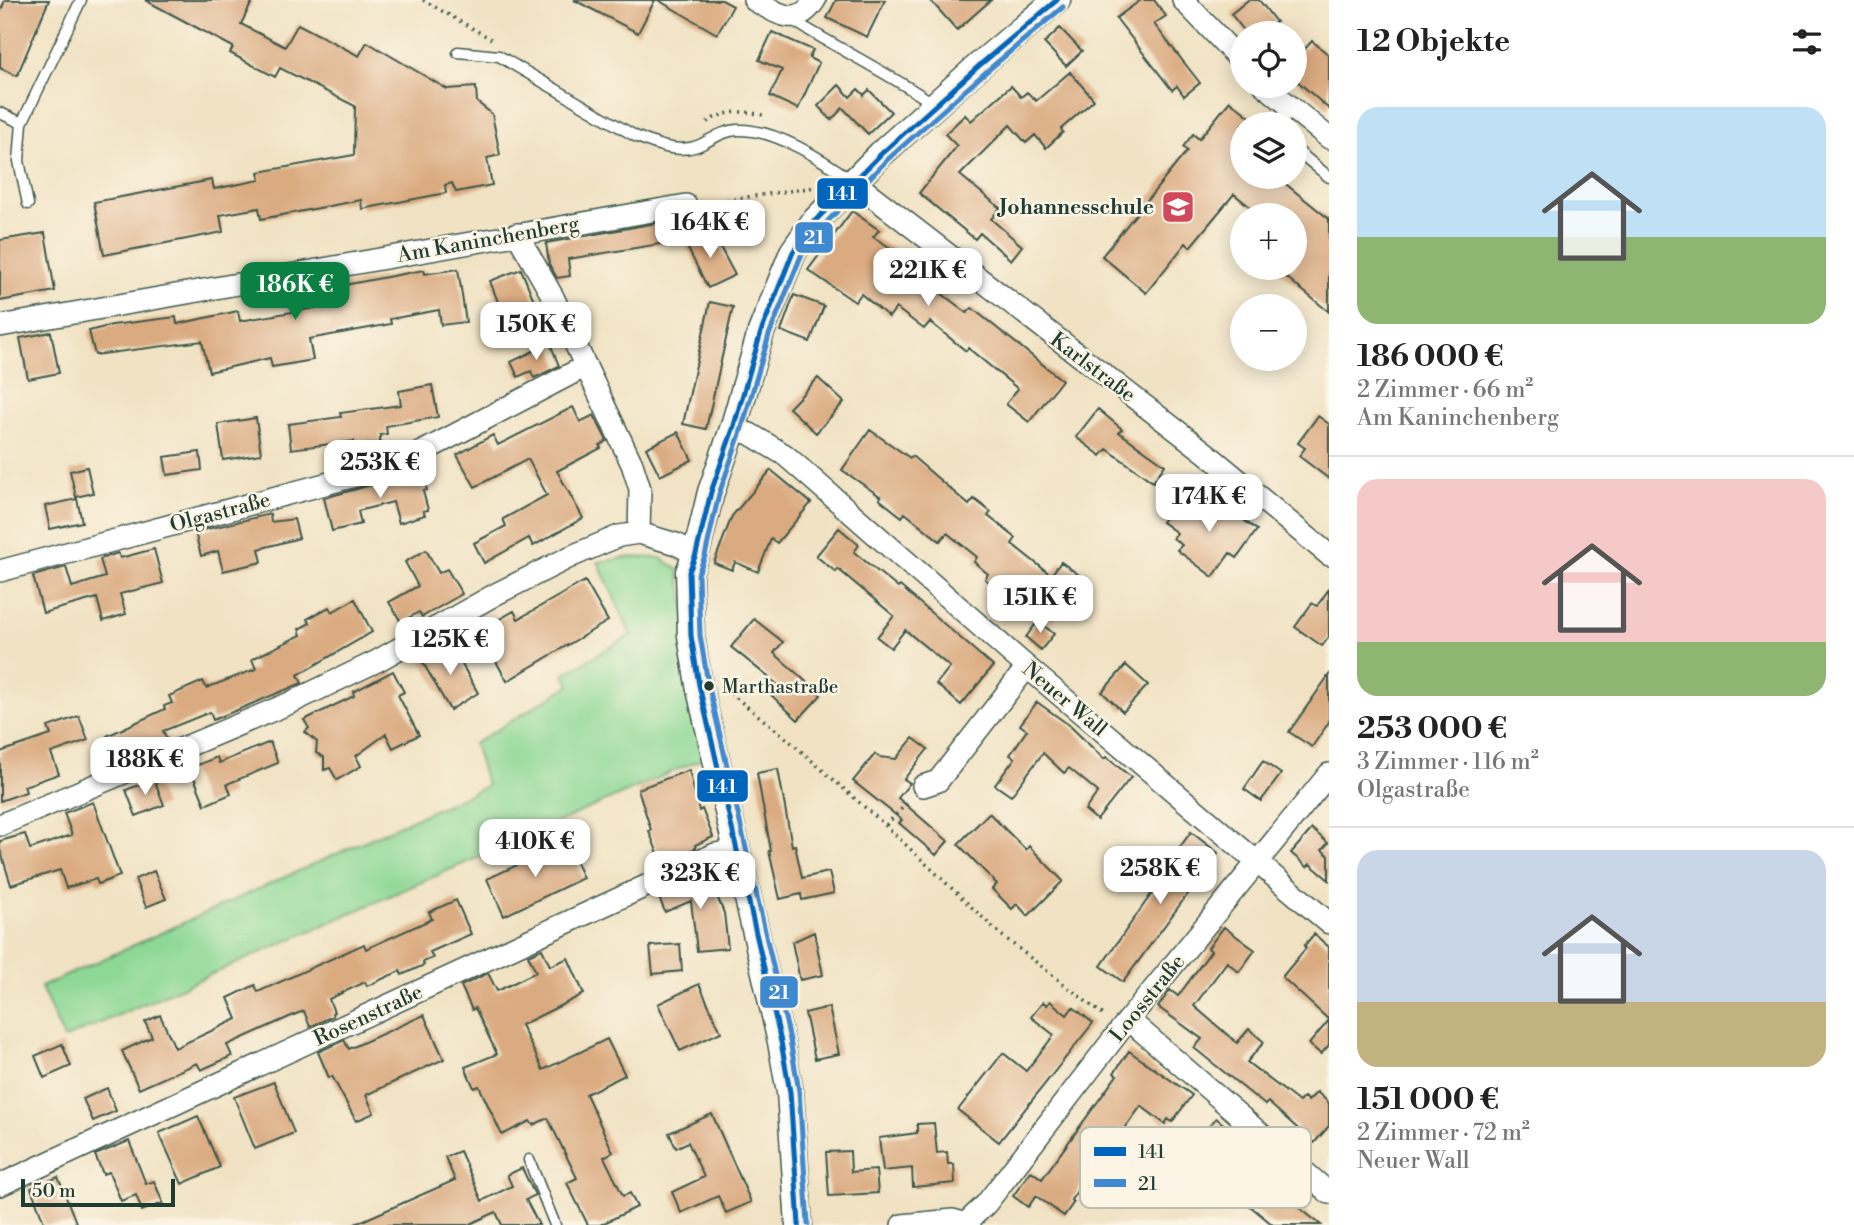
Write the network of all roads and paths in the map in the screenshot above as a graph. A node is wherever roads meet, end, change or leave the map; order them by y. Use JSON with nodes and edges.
{"nodes":[{"id":1,"x":81,"y":0,"type":"edge"},
{"id":2,"x":422,"y":0,"type":"edge"},
{"id":3,"x":754,"y":0,"type":"edge"},
{"id":4,"x":815,"y":0,"type":"edge"},
{"id":5,"x":1057,"y":0,"type":"edge"},
{"id":6,"x":1183,"y":0,"type":"edge"},
{"id":7,"x":792,"y":16,"type":"junction"},
{"id":8,"x":492,"y":40,"type":"dead end"},
{"id":9,"x":1230,"y":49,"type":"edge"},
{"id":10,"x":458,"y":52,"type":"dead end"},
{"id":11,"x":1279,"y":98,"type":"edge"},
{"id":12,"x":1284,"y":102,"type":"junction"},
{"id":13,"x":937,"y":106,"type":"junction"},
{"id":14,"x":1284,"y":112,"type":"edge"},
{"id":15,"x":0,"y":113,"type":"edge"},
{"id":16,"x":766,"y":117,"type":"dead end"},
{"id":17,"x":22,"y":123,"type":"junction"},
{"id":18,"x":703,"y":124,"type":"dead end"},
{"id":19,"x":1329,"y":138,"type":"edge"},
{"id":20,"x":1307,"y":159,"type":"edge"},
{"id":21,"x":1329,"y":177,"type":"edge"},
{"id":22,"x":854,"y":182,"type":"junction"},
{"id":23,"x":27,"y":204,"type":"dead end"},
{"id":24,"x":686,"y":205,"type":"joint"},
{"id":25,"x":517,"y":234,"type":"junction"},
{"id":26,"x":0,"y":326,"type":"edge"},
{"id":27,"x":586,"y":366,"type":"junction"},
{"id":28,"x":733,"y":429,"type":"junction"},
{"id":29,"x":639,"y":533,"type":"junction"},
{"id":30,"x":696,"y":554,"type":"junction"},
{"id":31,"x":1329,"y":555,"type":"edge"},
{"id":32,"x":0,"y":571,"type":"edge"},
{"id":33,"x":696,"y":666,"type":"junction"},
{"id":34,"x":1027,"y":667,"type":"junction"},
{"id":35,"x":1329,"y":774,"type":"edge"},
{"id":36,"x":923,"y":786,"type":"joint"},
{"id":37,"x":0,"y":825,"type":"edge"},
{"id":38,"x":886,"y":826,"type":"junction"},
{"id":39,"x":738,"y":850,"type":"junction"},
{"id":40,"x":1258,"y":861,"type":"junction"},
{"id":41,"x":1329,"y":923,"type":"edge"},
{"id":42,"x":1125,"y":1025,"type":"junction"},
{"id":43,"x":1249,"y":1127,"type":"edge"},
{"id":44,"x":529,"y":1160,"type":"dead end"},
{"id":45,"x":1311,"y":1178,"type":"edge"},
{"id":46,"x":0,"y":1185,"type":"edge"},
{"id":47,"x":1329,"y":1193,"type":"edge"},
{"id":48,"x":968,"y":1224,"type":"edge"},
{"id":49,"x":555,"y":1225,"type":"edge"},
{"id":50,"x":799,"y":1225,"type":"edge"},
{"id":51,"x":902,"y":1225,"type":"edge"}],
"edges":[{"from":1,"to":17,"type":"lane"},
{"from":2,"to":8,"type":"path"},
{"from":3,"to":7,"type":"street"},
{"from":4,"to":7,"type":"street"},
{"from":5,"to":13,"type":"street"},
{"from":6,"to":9,"type":"street"},
{"from":7,"to":13,"type":"lane"},
{"from":10,"to":22,"type":"lane"},
{"from":11,"to":12,"type":"street"},
{"from":12,"to":14,"type":"lane"},
{"from":12,"to":19,"type":"street"},
{"from":13,"to":22,"type":"street"},
{"from":15,"to":17,"type":"lane"},
{"from":16,"to":18,"type":"path"},
{"from":17,"to":23,"type":"lane"},
{"from":20,"to":21,"type":"lane"},
{"from":22,"to":24,"type":"path"},
{"from":22,"to":28,"type":"street"},
{"from":22,"to":31,"type":"street","name":"Karlstraße"},
{"from":24,"to":25,"type":"street","name":"Am Kaninchenberg"},
{"from":25,"to":26,"type":"street","name":"Am Kaninchenberg"},
{"from":25,"to":27,"type":"street"},
{"from":27,"to":29,"type":"street"},
{"from":27,"to":32,"type":"street","name":"Olgastraße"},
{"from":28,"to":30,"type":"street"},
{"from":28,"to":34,"type":"street","name":"Neuer Wall"},
{"from":29,"to":30,"type":"street"},
{"from":29,"to":37,"type":"street"},
{"from":30,"to":33,"type":"street"},
{"from":33,"to":38,"type":"path"},
{"from":33,"to":39,"type":"street"},
{"from":34,"to":36,"type":"street"},
{"from":34,"to":40,"type":"street","name":"Neuer Wall"},
{"from":35,"to":40,"type":"street","name":"Loosstraße"},
{"from":36,"to":38,"type":"path"},
{"from":38,"to":42,"type":"path"},
{"from":39,"to":46,"type":"street","name":"Rosenstraße"},
{"from":39,"to":50,"type":"street"},
{"from":40,"to":41,"type":"street","name":"Neuer Wall"},
{"from":40,"to":42,"type":"street","name":"Loosstraße"},
{"from":42,"to":43,"type":"street"},
{"from":42,"to":48,"type":"street","name":"Loosstraße"},
{"from":44,"to":49,"type":"lane"},
{"from":45,"to":47,"type":"street"},
{"from":48,"to":51,"type":"street"}]}
